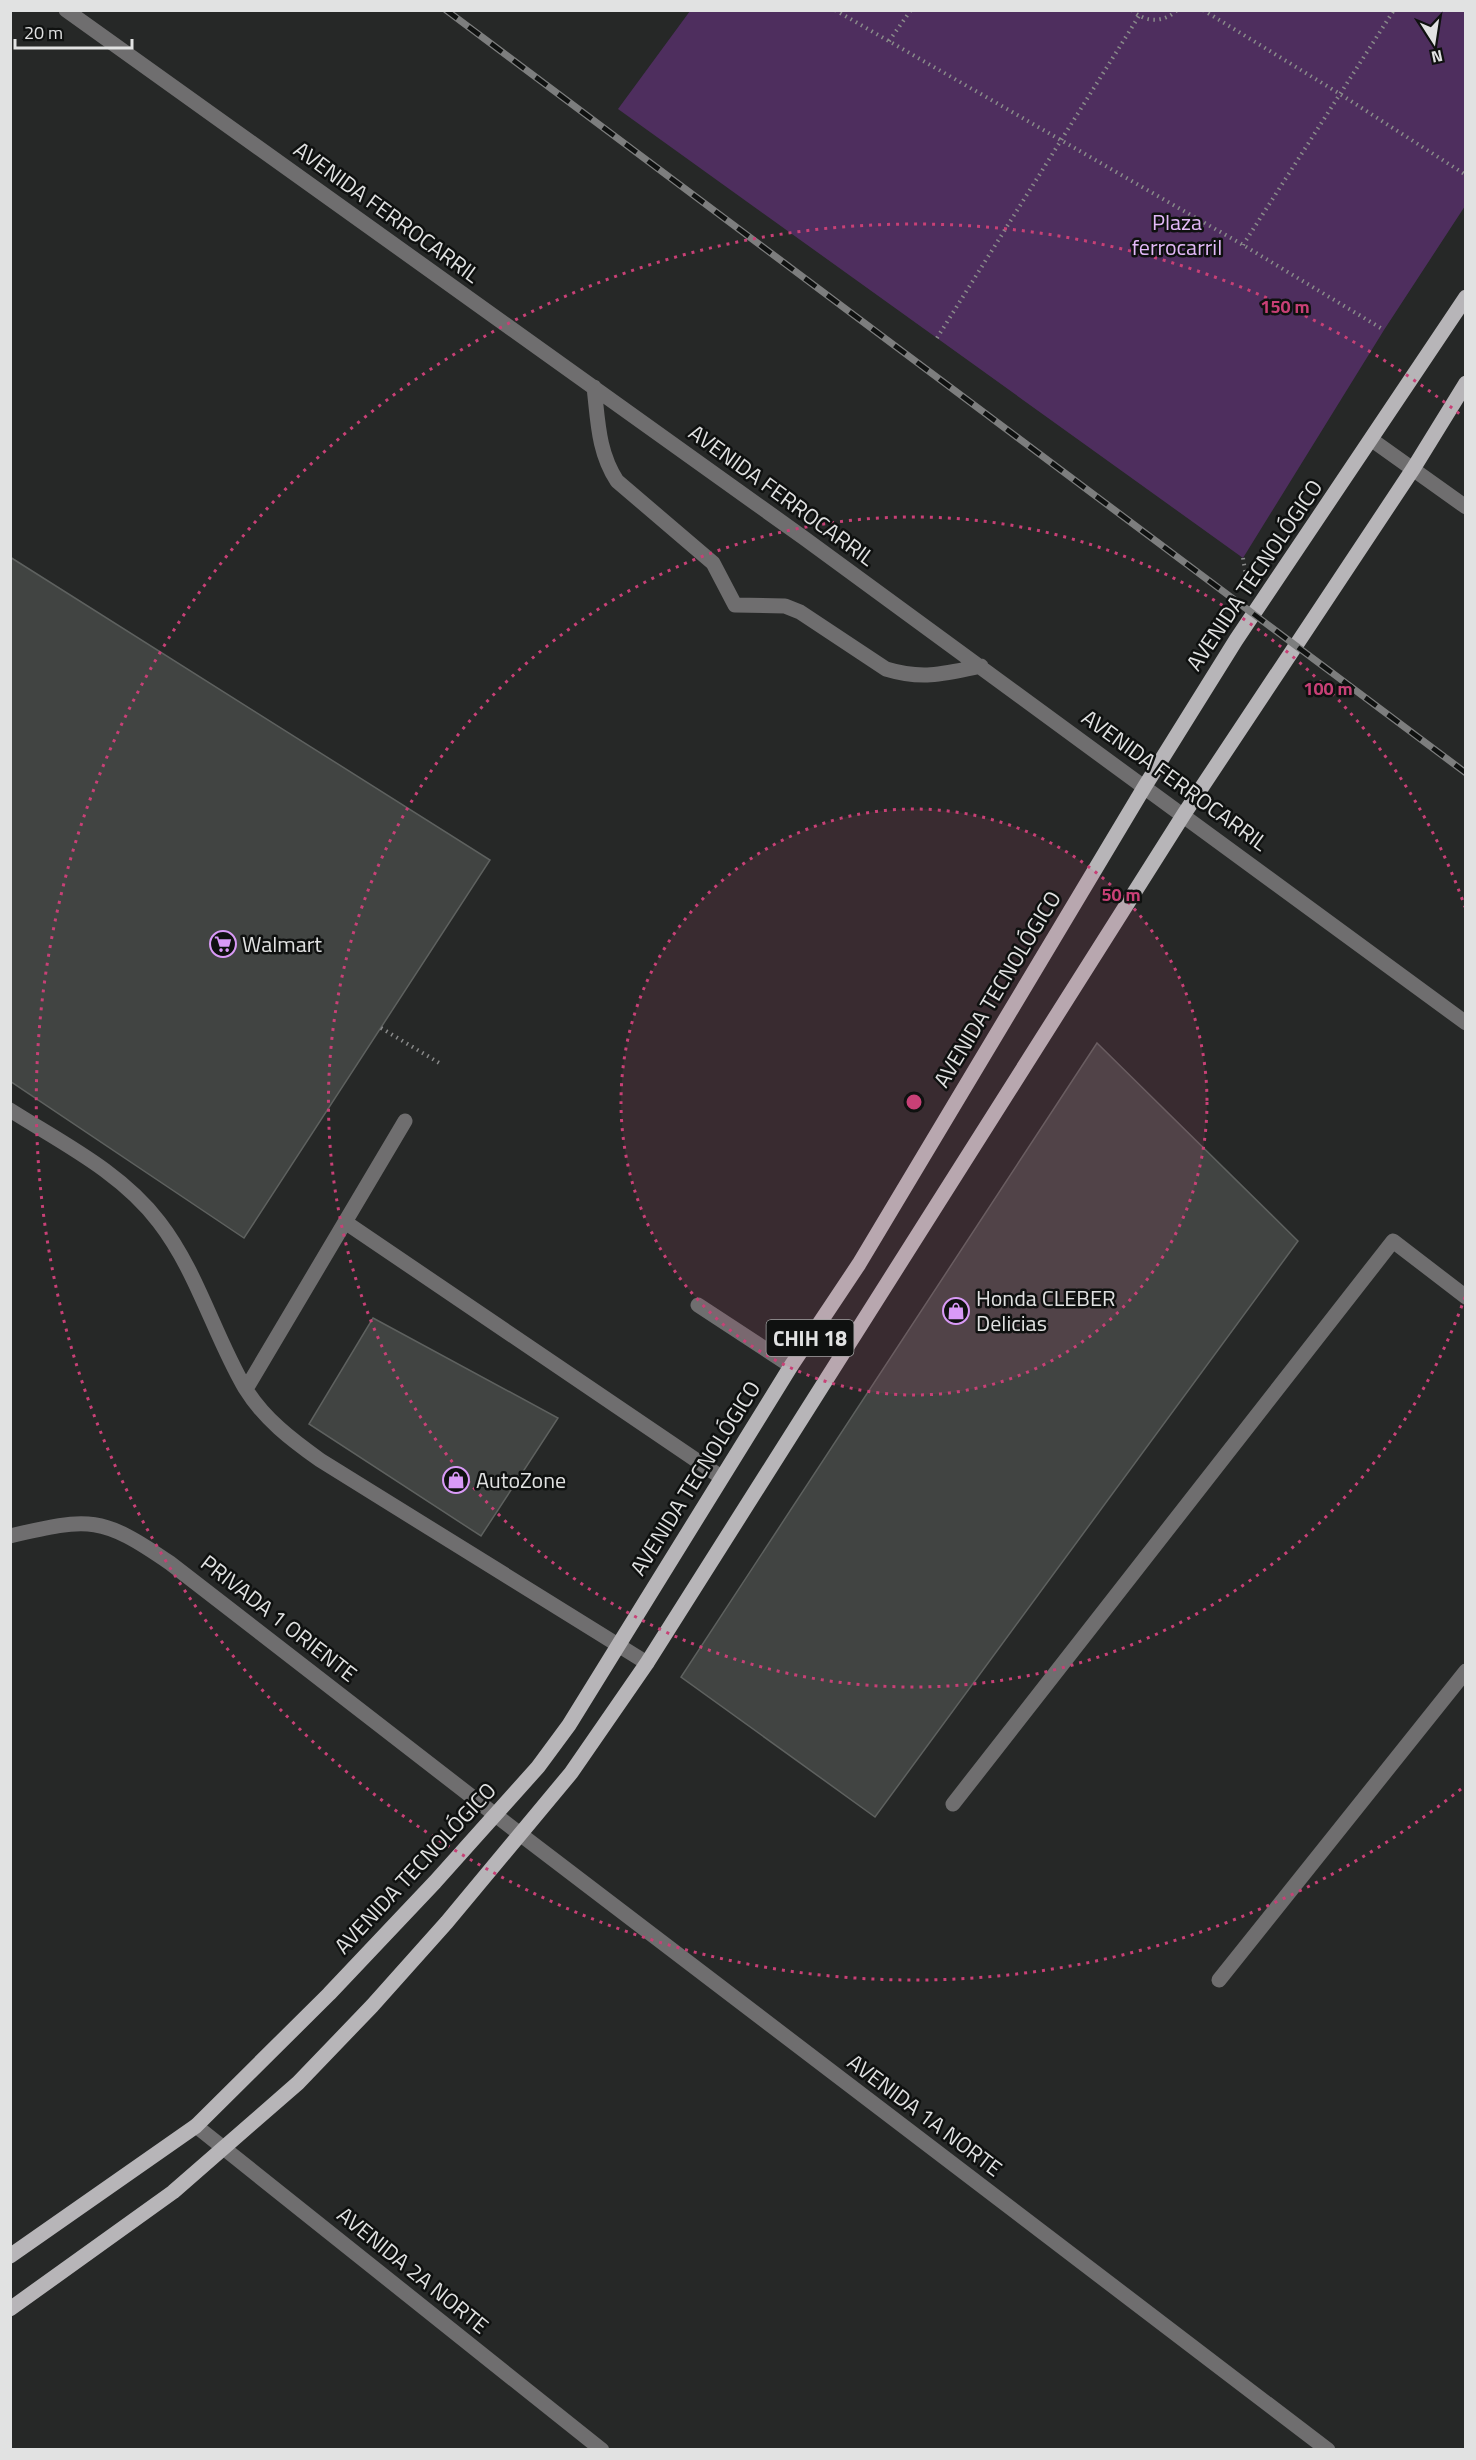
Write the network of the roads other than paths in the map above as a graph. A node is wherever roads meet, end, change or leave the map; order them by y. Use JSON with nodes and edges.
{"nodes":[{"id":1,"x":66,"y":10,"type":"edge"},
{"id":2,"x":1466,"y":297,"type":"edge"},
{"id":3,"x":1466,"y":383,"type":"edge"},
{"id":4,"x":594,"y":387,"type":"junction"},
{"id":5,"x":1372,"y":440,"type":"junction"},
{"id":6,"x":1413,"y":469,"type":"junction"},
{"id":7,"x":1466,"y":507,"type":"edge"},
{"id":8,"x":981,"y":666,"type":"junction"},
{"id":9,"x":1145,"y":786,"type":"junction"},
{"id":10,"x":1184,"y":814,"type":"junction"},
{"id":11,"x":1466,"y":1023,"type":"edge"},
{"id":12,"x":10,"y":1110,"type":"edge"},
{"id":13,"x":405,"y":1121,"type":"dead end"},
{"id":14,"x":345,"y":1222,"type":"junction"},
{"id":15,"x":1464,"y":1292,"type":"edge"},
{"id":16,"x":698,"y":1305,"type":"dead end"},
{"id":17,"x":791,"y":1366,"type":"junction"},
{"id":18,"x":246,"y":1389,"type":"junction"},
{"id":19,"x":721,"y":1477,"type":"junction"},
{"id":20,"x":10,"y":1536,"type":"edge"},
{"id":21,"x":618,"y":1644,"type":"junction"},
{"id":22,"x":647,"y":1664,"type":"junction"},
{"id":23,"x":1466,"y":1671,"type":"edge"},
{"id":24,"x":953,"y":1804,"type":"dead end"},
{"id":25,"x":496,"y":1814,"type":"junction"},
{"id":26,"x":520,"y":1834,"type":"junction"},
{"id":27,"x":1219,"y":1980,"type":"dead end"},
{"id":28,"x":196,"y":2126,"type":"junction"},
{"id":29,"x":225,"y":2148,"type":"junction"},
{"id":30,"x":10,"y":2256,"type":"edge"},
{"id":31,"x":10,"y":2308,"type":"edge"},
{"id":32,"x":602,"y":2450,"type":"edge"},
{"id":33,"x":1328,"y":2450,"type":"edge"}],
"edges":[{"from":1,"to":4,"type":"street","name":"AVENIDA FERROCARRIL"},
{"from":2,"to":5,"type":"main road","name":"AVENIDA TECNOLÓGICO","number":"CHIH 18"},
{"from":3,"to":6,"type":"main road","number":"CHIH 18"},
{"from":4,"to":8,"type":"street","name":"AVENIDA FERROCARRIL"},
{"from":4,"to":8,"type":"street"},
{"from":5,"to":6,"type":"street"},
{"from":5,"to":9,"type":"main road","name":"AVENIDA TECNOLÓGICO","number":"CHIH 18"},
{"from":6,"to":7,"type":"street"},
{"from":6,"to":10,"type":"main road","number":"CHIH 18"},
{"from":8,"to":9,"type":"street","name":"AVENIDA FERROCARRIL"},
{"from":9,"to":10,"type":"street","name":"AVENIDA FERROCARRIL"},
{"from":9,"to":17,"type":"main road","name":"AVENIDA TECNOLÓGICO","number":"CHIH 18"},
{"from":10,"to":11,"type":"street","name":"AVENIDA FERROCARRIL"},
{"from":10,"to":22,"type":"main road","number":"CHIH 18"},
{"from":12,"to":18,"type":"street"},
{"from":13,"to":14,"type":"street"},
{"from":14,"to":18,"type":"street"},
{"from":14,"to":19,"type":"street"},
{"from":15,"to":24,"type":"street"},
{"from":16,"to":17,"type":"street"},
{"from":17,"to":19,"type":"main road","name":"AVENIDA TECNOLÓGICO","number":"CHIH 18"},
{"from":18,"to":21,"type":"street"},
{"from":19,"to":21,"type":"main road","name":"AVENIDA TECNOLÓGICO","number":"CHIH 18"},
{"from":20,"to":25,"type":"street","name":"PRIVADA 1 ORIENTE"},
{"from":21,"to":22,"type":"street"},
{"from":21,"to":25,"type":"main road","name":"AVENIDA TECNOLÓGICO","number":"CHIH 18"},
{"from":22,"to":26,"type":"main road","number":"CHIH 18"},
{"from":23,"to":27,"type":"street"},
{"from":25,"to":26,"type":"street","name":"AVENIDA 1A NORTE"},
{"from":25,"to":28,"type":"main road","name":"AVENIDA TECNOLÓGICO","number":"CHIH 18"},
{"from":26,"to":29,"type":"main road","number":"CHIH 18"},
{"from":26,"to":33,"type":"street","name":"AVENIDA 1A NORTE"},
{"from":28,"to":29,"type":"street","name":"AVENIDA 2A NORTE"},
{"from":28,"to":30,"type":"main road","name":"AVENIDA TECNOLÓGICO","number":"CHIH 18"},
{"from":29,"to":31,"type":"main road","number":"CHIH 18"},
{"from":29,"to":32,"type":"street","name":"AVENIDA 2A NORTE"}]}
